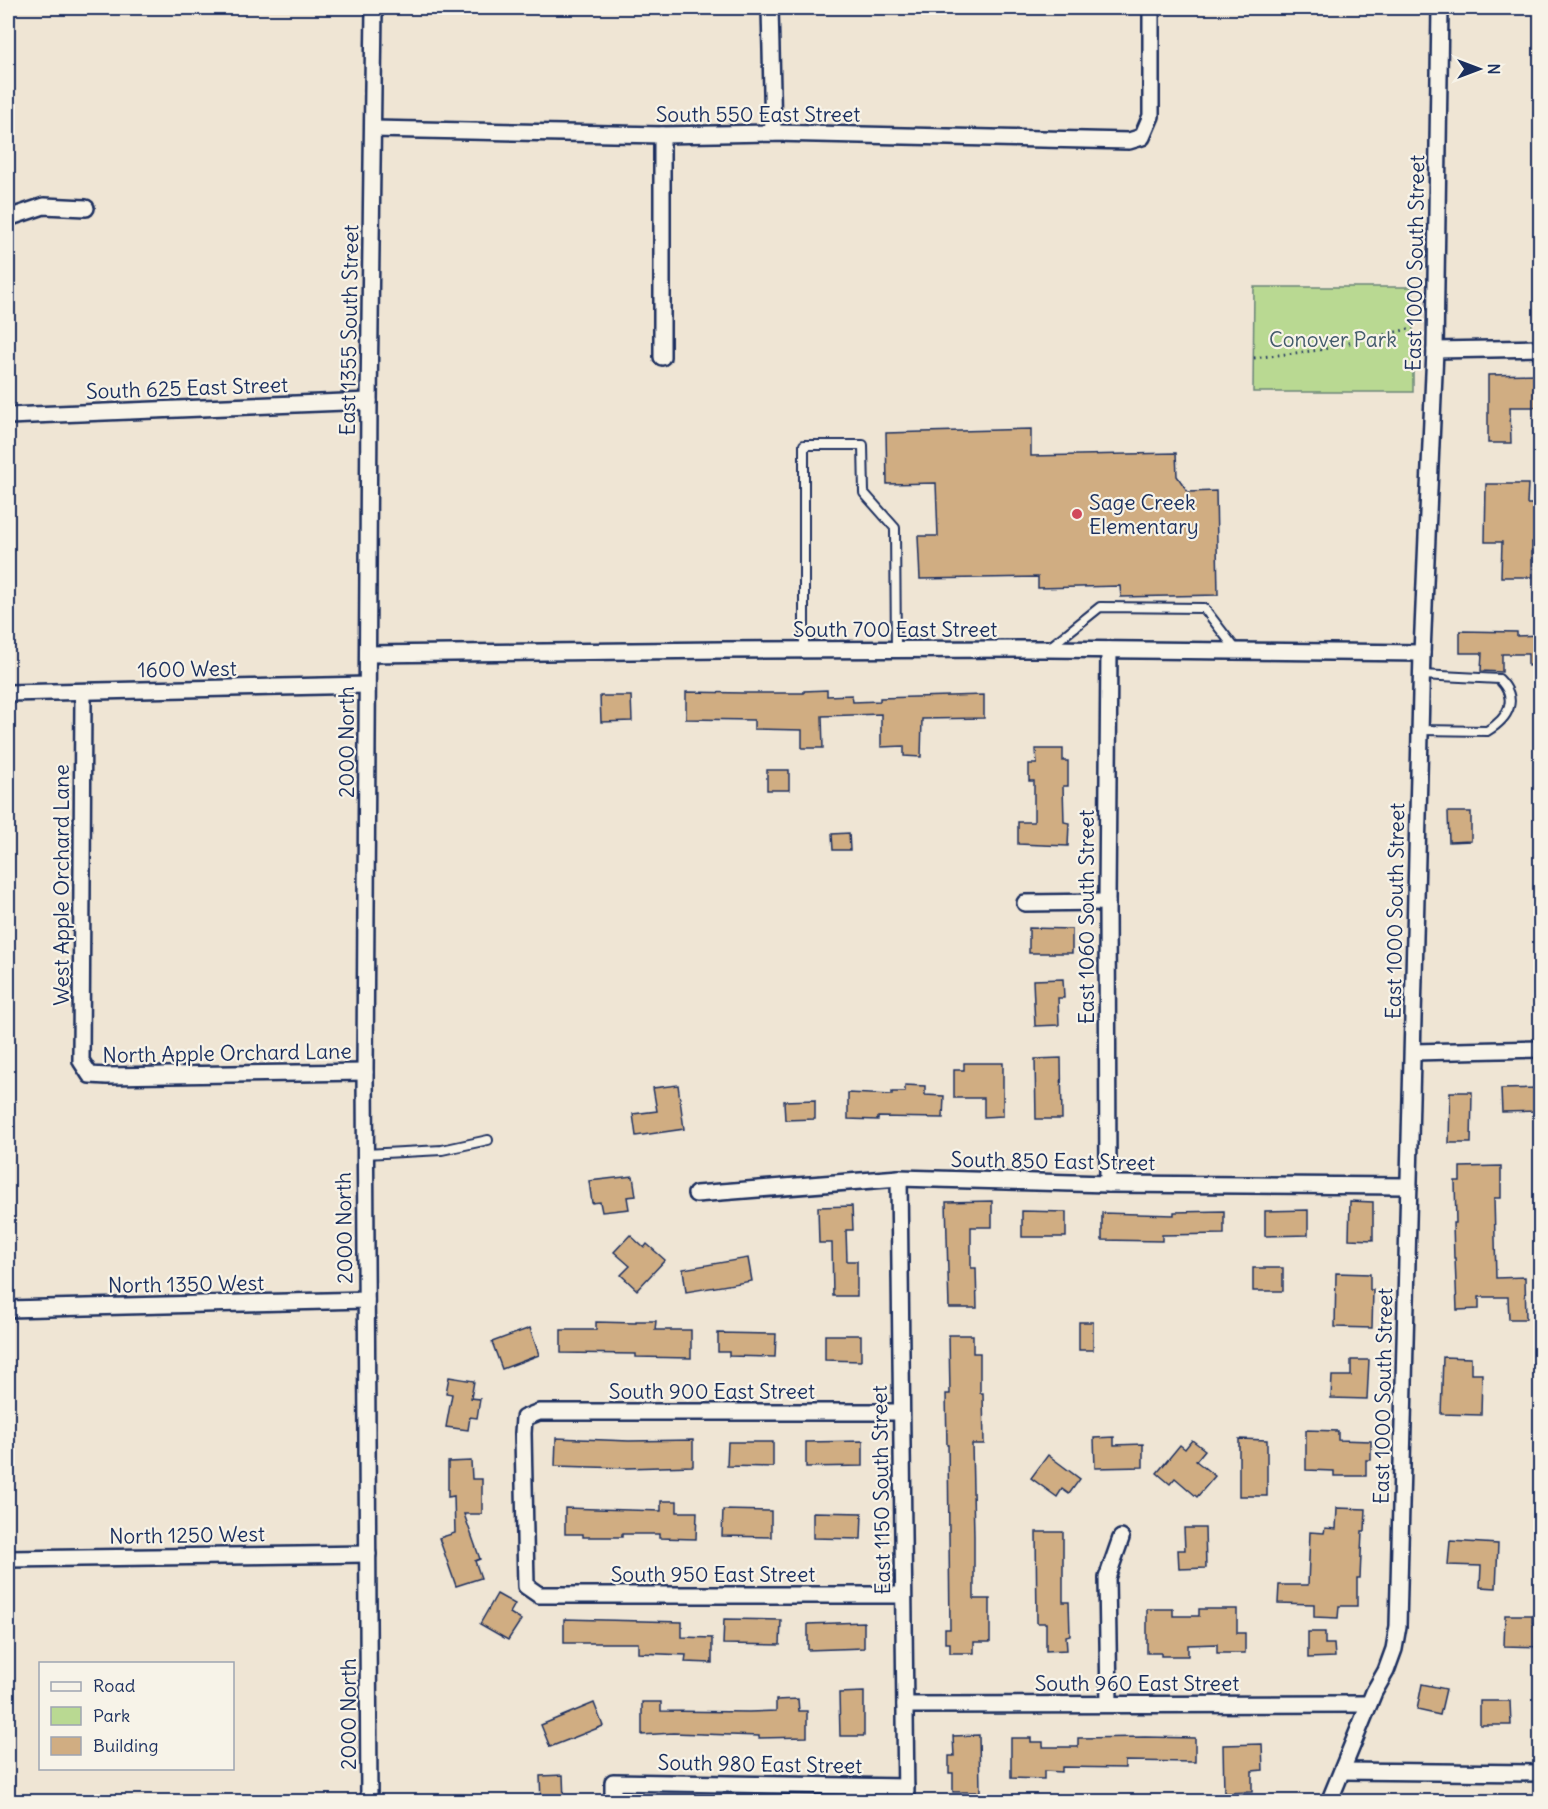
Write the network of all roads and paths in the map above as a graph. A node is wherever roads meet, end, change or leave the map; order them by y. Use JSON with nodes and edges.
{"nodes":[{"id":1,"x":374,"y":8,"type":"edge"},
{"id":2,"x":770,"y":8,"type":"edge"},
{"id":3,"x":1151,"y":8,"type":"edge"},
{"id":4,"x":1440,"y":8,"type":"edge"},
{"id":5,"x":373,"y":129,"type":"junction"},
{"id":6,"x":772,"y":133,"type":"junction"},
{"id":7,"x":662,"y":135,"type":"junction"},
{"id":8,"x":86,"y":208,"type":"dead end"},
{"id":9,"x":8,"y":218,"type":"edge"},
{"id":10,"x":1413,"y":328,"type":"dead end"},
{"id":11,"x":1540,"y":348,"type":"edge"},
{"id":12,"x":1435,"y":350,"type":"junction"},
{"id":13,"x":662,"y":357,"type":"dead end"},
{"id":14,"x":1254,"y":358,"type":"dead end"},
{"id":15,"x":369,"y":401,"type":"junction"},
{"id":16,"x":8,"y":416,"type":"edge"},
{"id":17,"x":896,"y":649,"type":"junction"},
{"id":18,"x":1047,"y":649,"type":"junction"},
{"id":19,"x":804,"y":650,"type":"junction"},
{"id":20,"x":1109,"y":650,"type":"junction"},
{"id":21,"x":1238,"y":652,"type":"junction"},
{"id":22,"x":1422,"y":653,"type":"junction"},
{"id":23,"x":368,"y":654,"type":"junction"},
{"id":24,"x":1422,"y":675,"type":"junction"},
{"id":25,"x":367,"y":685,"type":"junction"},
{"id":26,"x":82,"y":692,"type":"junction"},
{"id":27,"x":8,"y":693,"type":"edge"},
{"id":28,"x":1421,"y":730,"type":"junction"},
{"id":29,"x":1107,"y":902,"type":"junction"},
{"id":30,"x":1024,"y":903,"type":"dead end"},
{"id":31,"x":1540,"y":1049,"type":"edge"},
{"id":32,"x":1413,"y":1052,"type":"junction"},
{"id":33,"x":365,"y":1072,"type":"junction"},
{"id":34,"x":90,"y":1075,"type":"joint"},
{"id":35,"x":488,"y":1140,"type":"dead end"},
{"id":36,"x":365,"y":1154,"type":"junction"},
{"id":37,"x":899,"y":1178,"type":"junction"},
{"id":38,"x":1108,"y":1184,"type":"junction"},
{"id":39,"x":1409,"y":1186,"type":"junction"},
{"id":40,"x":696,"y":1194,"type":"dead end"},
{"id":41,"x":366,"y":1300,"type":"junction"},
{"id":42,"x":8,"y":1309,"type":"edge"},
{"id":43,"x":901,"y":1412,"type":"junction"},
{"id":44,"x":1121,"y":1538,"type":"dead end"},
{"id":45,"x":368,"y":1554,"type":"junction"},
{"id":46,"x":8,"y":1559,"type":"edge"},
{"id":47,"x":526,"y":1586,"type":"joint"},
{"id":48,"x":903,"y":1595,"type":"junction"},
{"id":49,"x":1109,"y":1704,"type":"junction"},
{"id":50,"x":1369,"y":1704,"type":"junction"},
{"id":51,"x":905,"y":1705,"type":"junction"},
{"id":52,"x":1342,"y":1771,"type":"junction"},
{"id":53,"x":1540,"y":1773,"type":"edge"},
{"id":54,"x":906,"y":1794,"type":"edge"},
{"id":55,"x":369,"y":1802,"type":"edge"},
{"id":56,"x":613,"y":1802,"type":"edge"},
{"id":57,"x":1329,"y":1802,"type":"edge"}],
"edges":[{"from":1,"to":5,"type":"street","name":"East 1355 South Street"},
{"from":2,"to":6,"type":"street"},
{"from":3,"to":6,"type":"street","name":"South 550 East Street"},
{"from":4,"to":12,"type":"street","name":"East 1000 South Street"},
{"from":5,"to":7,"type":"street","name":"South 550 East Street"},
{"from":5,"to":15,"type":"street","name":"East 1355 South Street"},
{"from":6,"to":7,"type":"street","name":"South 550 East Street"},
{"from":7,"to":13,"type":"street"},
{"from":8,"to":9,"type":"street"},
{"from":10,"to":14,"type":"path"},
{"from":11,"to":12,"type":"street"},
{"from":12,"to":22,"type":"street","name":"East 1000 South Street"},
{"from":15,"to":16,"type":"street","name":"South 625 East Street"},
{"from":15,"to":23,"type":"street","name":"East 1355 South Street"},
{"from":17,"to":18,"type":"street","name":"South 700 East Street"},
{"from":17,"to":19,"type":"street","name":"South 700 East Street"},
{"from":17,"to":19,"type":"lane"},
{"from":18,"to":20,"type":"street","name":"South 700 East Street"},
{"from":18,"to":21,"type":"lane"},
{"from":19,"to":23,"type":"street","name":"South 700 East Street"},
{"from":20,"to":21,"type":"street","name":"South 700 East Street"},
{"from":20,"to":29,"type":"street","name":"East 1060 South Street"},
{"from":21,"to":22,"type":"street","name":"South 700 East Street"},
{"from":22,"to":24,"type":"street","name":"East 1000 South Street"},
{"from":23,"to":25,"type":"street","name":"2000 North"},
{"from":24,"to":28,"type":"street","name":"East 1000 South Street"},
{"from":24,"to":28,"type":"lane"},
{"from":25,"to":26,"type":"street","name":"1600 West"},
{"from":25,"to":33,"type":"street","name":"2000 North"},
{"from":26,"to":27,"type":"street","name":"1600 West"},
{"from":26,"to":34,"type":"street","name":"West Apple Orchard Lane"},
{"from":28,"to":32,"type":"street","name":"East 1000 South Street"},
{"from":29,"to":30,"type":"street"},
{"from":29,"to":38,"type":"street","name":"East 1060 South Street"},
{"from":31,"to":32,"type":"street"},
{"from":32,"to":39,"type":"street","name":"East 1000 South Street"},
{"from":33,"to":34,"type":"street","name":"North Apple Orchard Lane"},
{"from":33,"to":36,"type":"street","name":"2000 North"},
{"from":35,"to":36,"type":"lane"},
{"from":36,"to":41,"type":"street","name":"2000 North"},
{"from":37,"to":38,"type":"street","name":"South 850 East Street"},
{"from":37,"to":40,"type":"street","name":"South 850 East Street"},
{"from":37,"to":43,"type":"street","name":"East 1150 South Street"},
{"from":38,"to":39,"type":"street","name":"South 850 East Street"},
{"from":39,"to":50,"type":"street","name":"East 1000 South Street"},
{"from":41,"to":42,"type":"street","name":"North 1350 West"},
{"from":41,"to":45,"type":"street","name":"2000 North"},
{"from":43,"to":47,"type":"street","name":"South 900 East Street"},
{"from":43,"to":48,"type":"street","name":"East 1150 South Street"},
{"from":44,"to":49,"type":"street"},
{"from":45,"to":46,"type":"street","name":"North 1250 West"},
{"from":45,"to":55,"type":"street","name":"2000 North"},
{"from":47,"to":48,"type":"street","name":"South 950 East Street"},
{"from":48,"to":51,"type":"street","name":"East 1150 South Street"},
{"from":49,"to":50,"type":"street","name":"South 960 East Street"},
{"from":49,"to":51,"type":"street","name":"South 960 East Street"},
{"from":50,"to":52,"type":"street","name":"East 1000 South Street"},
{"from":51,"to":54,"type":"street","name":"East 1150 South Street"},
{"from":52,"to":53,"type":"street"},
{"from":52,"to":57,"type":"street","name":"East 1000 South Street"},
{"from":54,"to":56,"type":"street","name":"South 980 East Street"}]}
